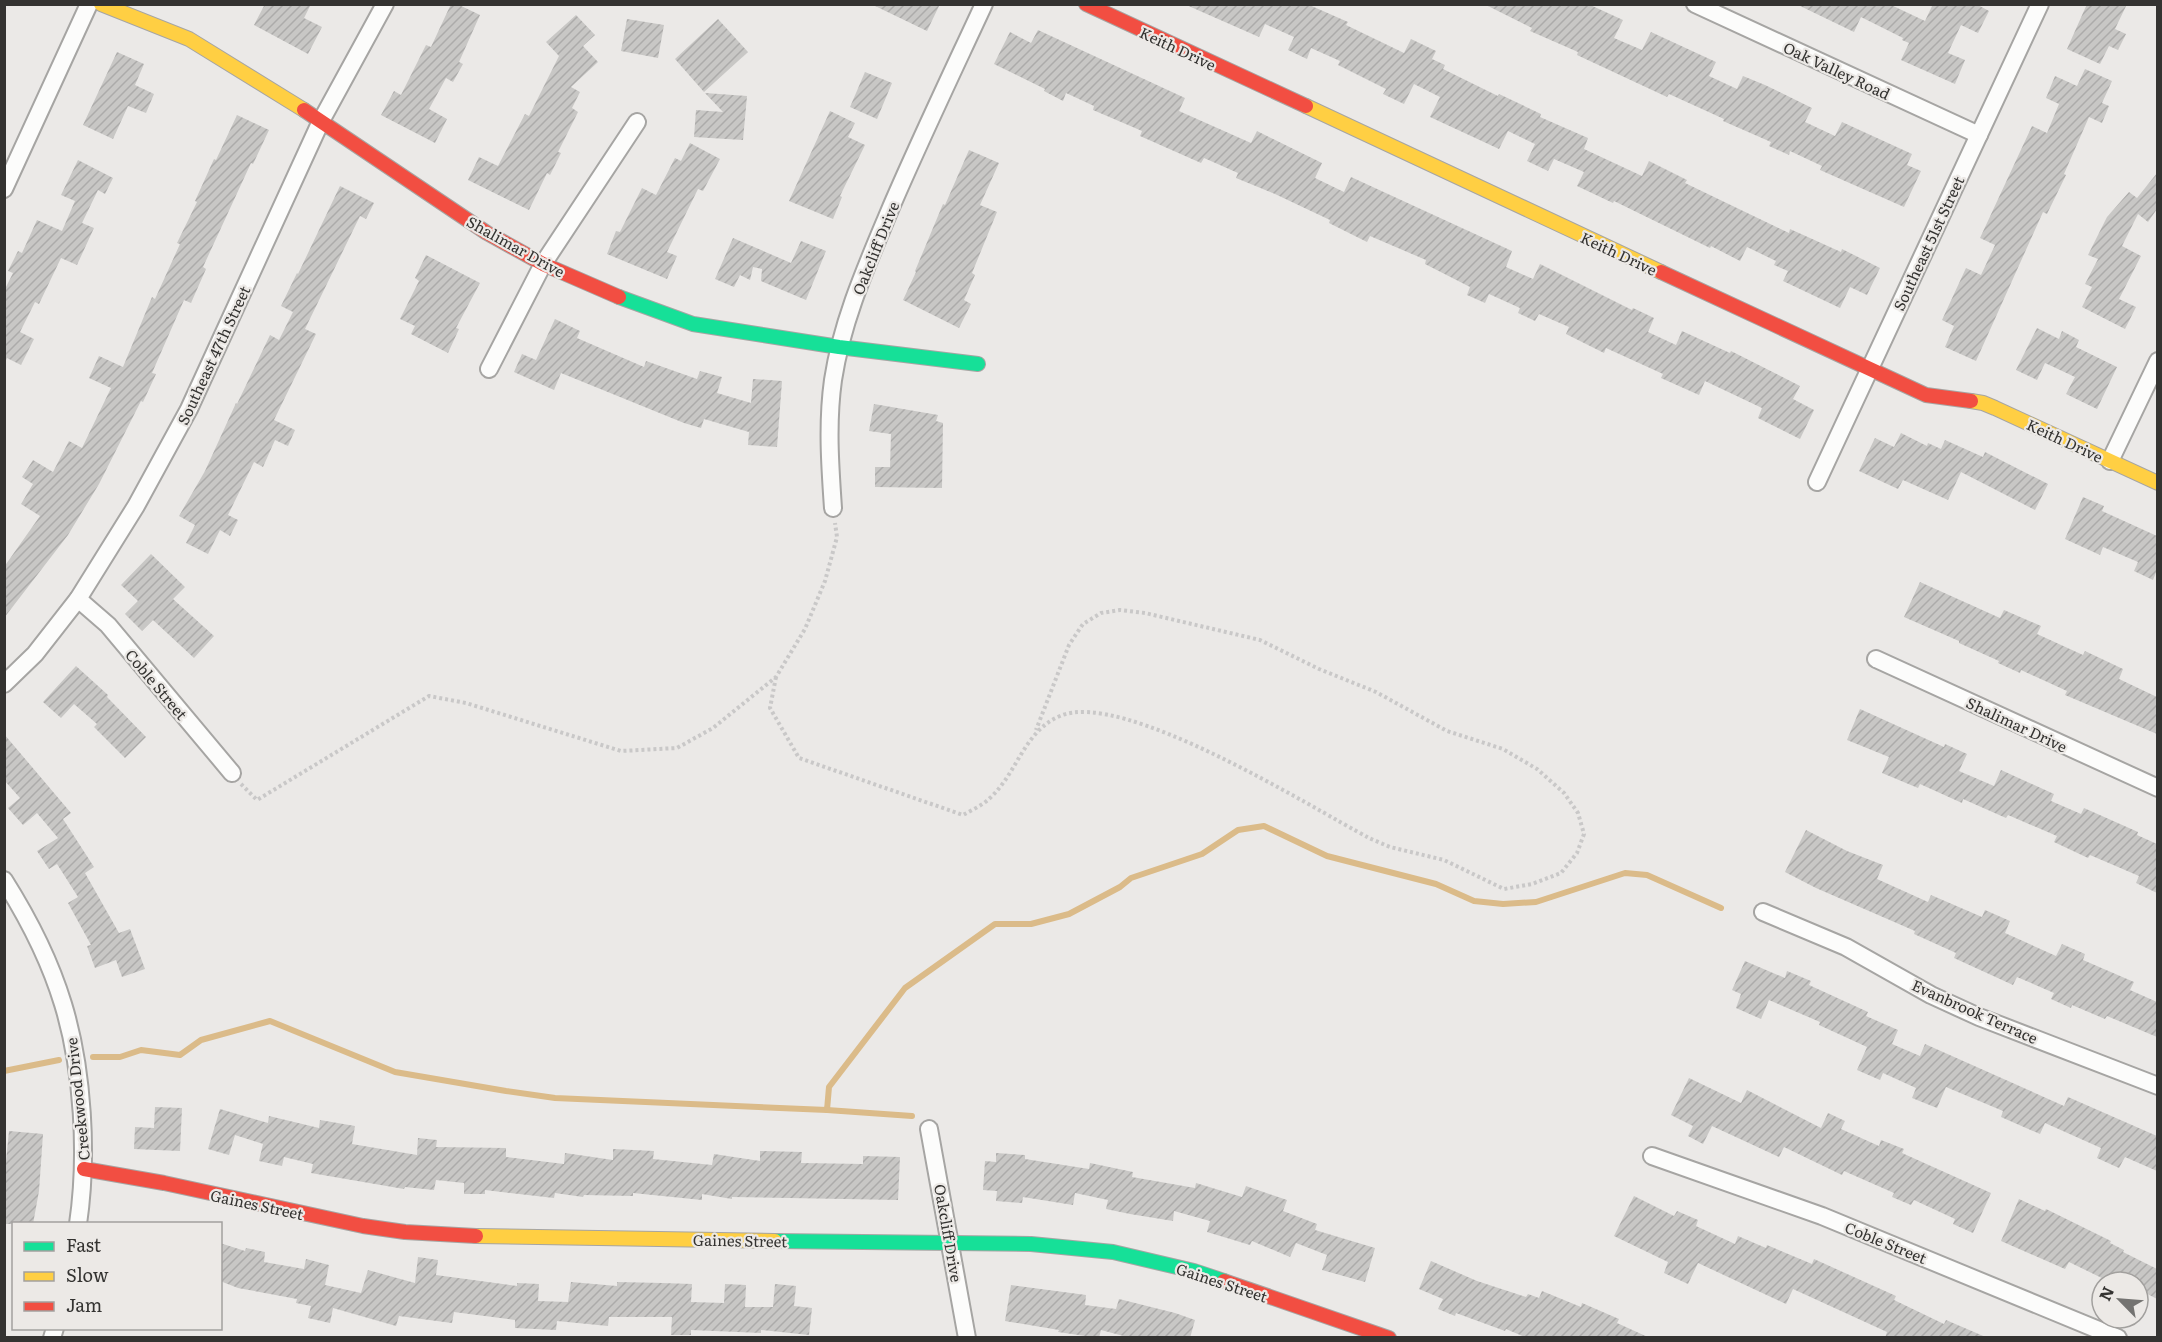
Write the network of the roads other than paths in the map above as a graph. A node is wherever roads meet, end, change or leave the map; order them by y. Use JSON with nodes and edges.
{"nodes":[{"id":1,"x":89,"y":4,"type":"edge"},
{"id":2,"x":101,"y":4,"type":"edge"},
{"id":3,"x":385,"y":4,"type":"edge"},
{"id":4,"x":984,"y":4,"type":"edge"},
{"id":5,"x":1086,"y":4,"type":"edge"},
{"id":6,"x":1695,"y":4,"type":"edge"},
{"id":7,"x":2040,"y":4,"type":"edge"},
{"id":8,"x":321,"y":121,"type":"junction"},
{"id":9,"x":637,"y":122,"type":"dead end"},
{"id":10,"x":1979,"y":135,"type":"junction"},
{"id":11,"x":4,"y":189,"type":"edge"},
{"id":12,"x":543,"y":264,"type":"junction"},
{"id":13,"x":839,"y":347,"type":"junction"},
{"id":14,"x":2157,"y":361,"type":"edge"},
{"id":15,"x":978,"y":364,"type":"dead end"},
{"id":16,"x":489,"y":369,"type":"dead end"},
{"id":17,"x":1869,"y":369,"type":"junction"},
{"id":18,"x":2110,"y":461,"type":"junction"},
{"id":19,"x":1817,"y":482,"type":"dead end"},
{"id":20,"x":2157,"y":483,"type":"edge"},
{"id":21,"x":833,"y":508,"type":"road end"},
{"id":22,"x":78,"y":599,"type":"junction"},
{"id":23,"x":1876,"y":659,"type":"dead end"},
{"id":24,"x":4,"y":684,"type":"edge"},
{"id":25,"x":232,"y":773,"type":"road end"},
{"id":26,"x":2157,"y":788,"type":"edge"},
{"id":27,"x":4,"y":880,"type":"edge"},
{"id":28,"x":1763,"y":912,"type":"dead end"},
{"id":29,"x":2157,"y":1086,"type":"edge"},
{"id":30,"x":929,"y":1129,"type":"dead end"},
{"id":31,"x":1652,"y":1156,"type":"dead end"},
{"id":32,"x":84,"y":1169,"type":"junction"},
{"id":33,"x":78,"y":1222,"type":"edge"},
{"id":34,"x":951,"y":1243,"type":"junction"},
{"id":35,"x":967,"y":1338,"type":"edge"},
{"id":36,"x":1389,"y":1338,"type":"edge"},
{"id":37,"x":2118,"y":1338,"type":"edge"}],
"edges":[{"from":1,"to":11,"type":"street"},
{"from":2,"to":8,"type":"street","name":"Shalimar Drive"},
{"from":3,"to":8,"type":"street","name":"Southeast 47th Street"},
{"from":4,"to":13,"type":"street","name":"Oakcliff Drive"},
{"from":5,"to":17,"type":"street","name":"Keith Drive"},
{"from":6,"to":10,"type":"street","name":"Oak Valley Road"},
{"from":7,"to":10,"type":"street","name":"Southeast 51st Street"},
{"from":8,"to":12,"type":"street","name":"Shalimar Drive"},
{"from":8,"to":22,"type":"street","name":"Southeast 47th Street"},
{"from":9,"to":12,"type":"street"},
{"from":10,"to":17,"type":"street","name":"Southeast 51st Street"},
{"from":12,"to":13,"type":"street","name":"Shalimar Drive"},
{"from":12,"to":16,"type":"street"},
{"from":13,"to":15,"type":"street","name":"Shalimar Drive"},
{"from":13,"to":21,"type":"street","name":"Oakcliff Drive"},
{"from":14,"to":18,"type":"street"},
{"from":17,"to":18,"type":"street","name":"Keith Drive"},
{"from":17,"to":19,"type":"street","name":"Southeast 51st Street"},
{"from":18,"to":20,"type":"street","name":"Keith Drive"},
{"from":22,"to":24,"type":"street","name":"Southeast 47th Street"},
{"from":22,"to":25,"type":"street","name":"Coble Street"},
{"from":23,"to":26,"type":"street","name":"Shalimar Drive"},
{"from":27,"to":32,"type":"street","name":"Creekwood Drive"},
{"from":28,"to":29,"type":"street","name":"Evanbrook Terrace"},
{"from":30,"to":34,"type":"street","name":"Oakcliff Drive"},
{"from":31,"to":37,"type":"street","name":"Coble Street"},
{"from":32,"to":33,"type":"street","name":"Creekwood Drive"},
{"from":32,"to":34,"type":"street","name":"Gaines Street"},
{"from":34,"to":35,"type":"street","name":"Oakcliff Drive"},
{"from":34,"to":36,"type":"street","name":"Gaines Street"}]}
